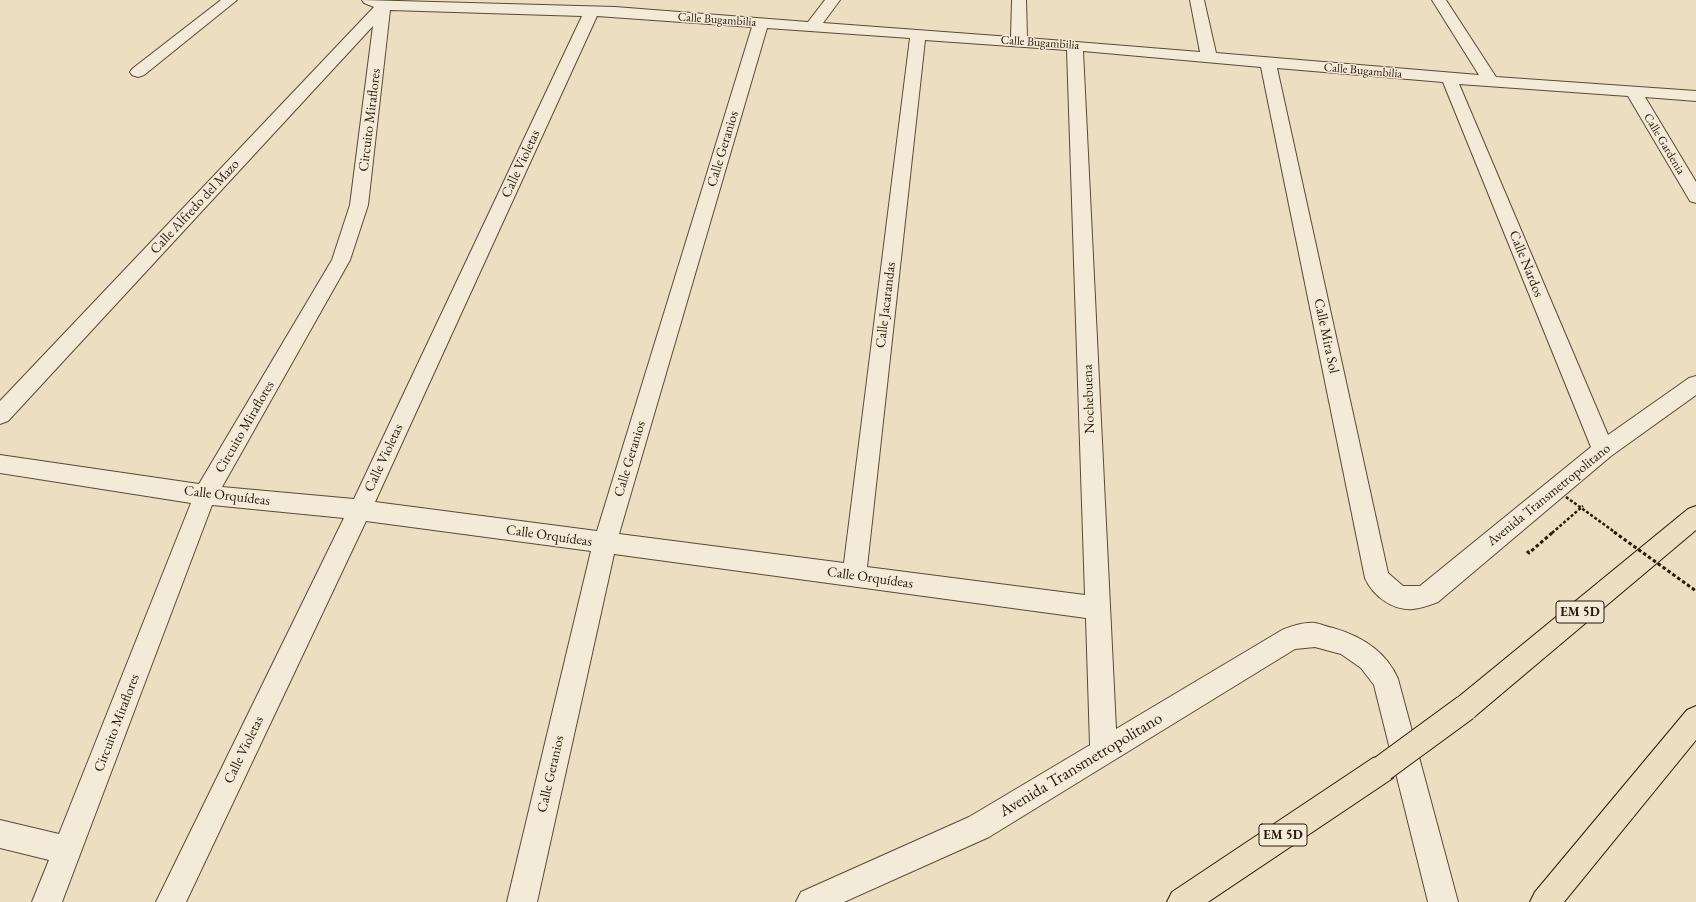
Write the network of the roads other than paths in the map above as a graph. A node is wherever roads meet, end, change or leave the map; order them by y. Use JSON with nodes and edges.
{"nodes":[{"id":1,"x":230,"y":0,"type":"edge"},
{"id":2,"x":628,"y":0,"type":"edge"},
{"id":3,"x":833,"y":0,"type":"edge"},
{"id":4,"x":1019,"y":0,"type":"edge"},
{"id":5,"x":1198,"y":0,"type":"edge"},
{"id":6,"x":1439,"y":0,"type":"edge"},
{"id":7,"x":381,"y":2,"type":"edge"},
{"id":8,"x":592,"y":11,"type":"junction"},
{"id":9,"x":615,"y":12,"type":"junction"},
{"id":10,"x":761,"y":23,"type":"junction"},
{"id":11,"x":813,"y":26,"type":"junction"},
{"id":12,"x":918,"y":34,"type":"junction"},
{"id":13,"x":1019,"y":42,"type":"junction"},
{"id":14,"x":1075,"y":46,"type":"junction"},
{"id":15,"x":1209,"y":57,"type":"junction"},
{"id":16,"x":1268,"y":63,"type":"junction"},
{"id":17,"x":138,"y":72,"type":"dead end"},
{"id":18,"x":1449,"y":78,"type":"junction"},
{"id":19,"x":1491,"y":81,"type":"junction"},
{"id":20,"x":1633,"y":91,"type":"junction"},
{"id":21,"x":1696,"y":96,"type":"edge"},
{"id":22,"x":1696,"y":197,"type":"edge"},
{"id":23,"x":1696,"y":384,"type":"edge"},
{"id":24,"x":0,"y":415,"type":"edge"},
{"id":25,"x":1602,"y":450,"type":"junction"},
{"id":26,"x":0,"y":464,"type":"edge"},
{"id":27,"x":205,"y":495,"type":"junction"},
{"id":28,"x":360,"y":510,"type":"junction"},
{"id":29,"x":1696,"y":516,"type":"edge"},
{"id":30,"x":605,"y":543,"type":"junction"},
{"id":31,"x":854,"y":576,"type":"junction"},
{"id":32,"x":1401,"y":598,"type":"joint"},
{"id":33,"x":1097,"y":608,"type":"junction"},
{"id":34,"x":1696,"y":719,"type":"edge"},
{"id":35,"x":1104,"y":752,"type":"junction"},
{"id":36,"x":0,"y":834,"type":"edge"},
{"id":37,"x":67,"y":850,"type":"junction"},
{"id":38,"x":47,"y":902,"type":"edge"},
{"id":39,"x":171,"y":902,"type":"edge"},
{"id":40,"x":522,"y":902,"type":"edge"},
{"id":41,"x":810,"y":902,"type":"edge"},
{"id":42,"x":1182,"y":902,"type":"edge"},
{"id":43,"x":1443,"y":902,"type":"edge"},
{"id":44,"x":1545,"y":902,"type":"edge"}],
"edges":[{"from":1,"to":17,"type":"street"},
{"from":2,"to":9,"type":"street"},
{"from":3,"to":11,"type":"street"},
{"from":4,"to":13,"type":"street"},
{"from":5,"to":15,"type":"street"},
{"from":6,"to":19,"type":"street"},
{"from":7,"to":8,"type":"street","name":"Calle Bugambilia"},
{"from":7,"to":24,"type":"street","name":"Calle Alfredo del Mazo"},
{"from":7,"to":27,"type":"street","name":"Circuito Miraflores"},
{"from":8,"to":9,"type":"street","name":"Calle Bugambilia"},
{"from":8,"to":28,"type":"street","name":"Calle Violetas"},
{"from":9,"to":10,"type":"street","name":"Calle Bugambilia"},
{"from":10,"to":11,"type":"street","name":"Calle Bugambilia"},
{"from":10,"to":30,"type":"street","name":"Calle Geranios"},
{"from":11,"to":12,"type":"street","name":"Calle Bugambilia"},
{"from":12,"to":13,"type":"street","name":"Calle Bugambilia"},
{"from":12,"to":31,"type":"street","name":"Calle Jacarandas"},
{"from":13,"to":14,"type":"street","name":"Calle Bugambilia"},
{"from":14,"to":15,"type":"street","name":"Calle Bugambilia"},
{"from":14,"to":33,"type":"street","name":"Nochebuena"},
{"from":15,"to":16,"type":"street","name":"Calle Bugambilia"},
{"from":16,"to":18,"type":"street","name":"Calle Bugambilia"},
{"from":16,"to":32,"type":"street","name":"Calle Mira Sol"},
{"from":18,"to":19,"type":"street","name":"Calle Bugambilia"},
{"from":18,"to":25,"type":"street","name":"Calle Nardos"},
{"from":19,"to":20,"type":"street","name":"Calle Bugambilia"},
{"from":20,"to":21,"type":"street","name":"Calle Bugambilia"},
{"from":20,"to":22,"type":"street","name":"Calle Gardenia"},
{"from":23,"to":25,"type":"street","name":"Avenida Transmetropolitano"},
{"from":25,"to":32,"type":"street","name":"Avenida Transmetropolitano"},
{"from":26,"to":27,"type":"street","name":"Calle Orquídeas"},
{"from":27,"to":28,"type":"street","name":"Calle Orquídeas"},
{"from":27,"to":37,"type":"street","name":"Circuito Miraflores"},
{"from":28,"to":30,"type":"street","name":"Calle Orquídeas"},
{"from":28,"to":39,"type":"street","name":"Calle Violetas"},
{"from":29,"to":42,"type":"highway","number":"EM 5D","bridge":true},
{"from":30,"to":31,"type":"street","name":"Calle Orquídeas"},
{"from":30,"to":40,"type":"street","name":"Calle Geranios"},
{"from":31,"to":33,"type":"street","name":"Calle Orquídeas"},
{"from":33,"to":35,"type":"street","name":"Nochebuena"},
{"from":34,"to":44,"type":"highway"},
{"from":35,"to":41,"type":"street","name":"Avenida Transmetropolitano"},
{"from":35,"to":43,"type":"street","name":"Avenida Transmetropolitano"},
{"from":36,"to":37,"type":"street"},
{"from":37,"to":38,"type":"street","name":"Circuito Miraflores"}]}
